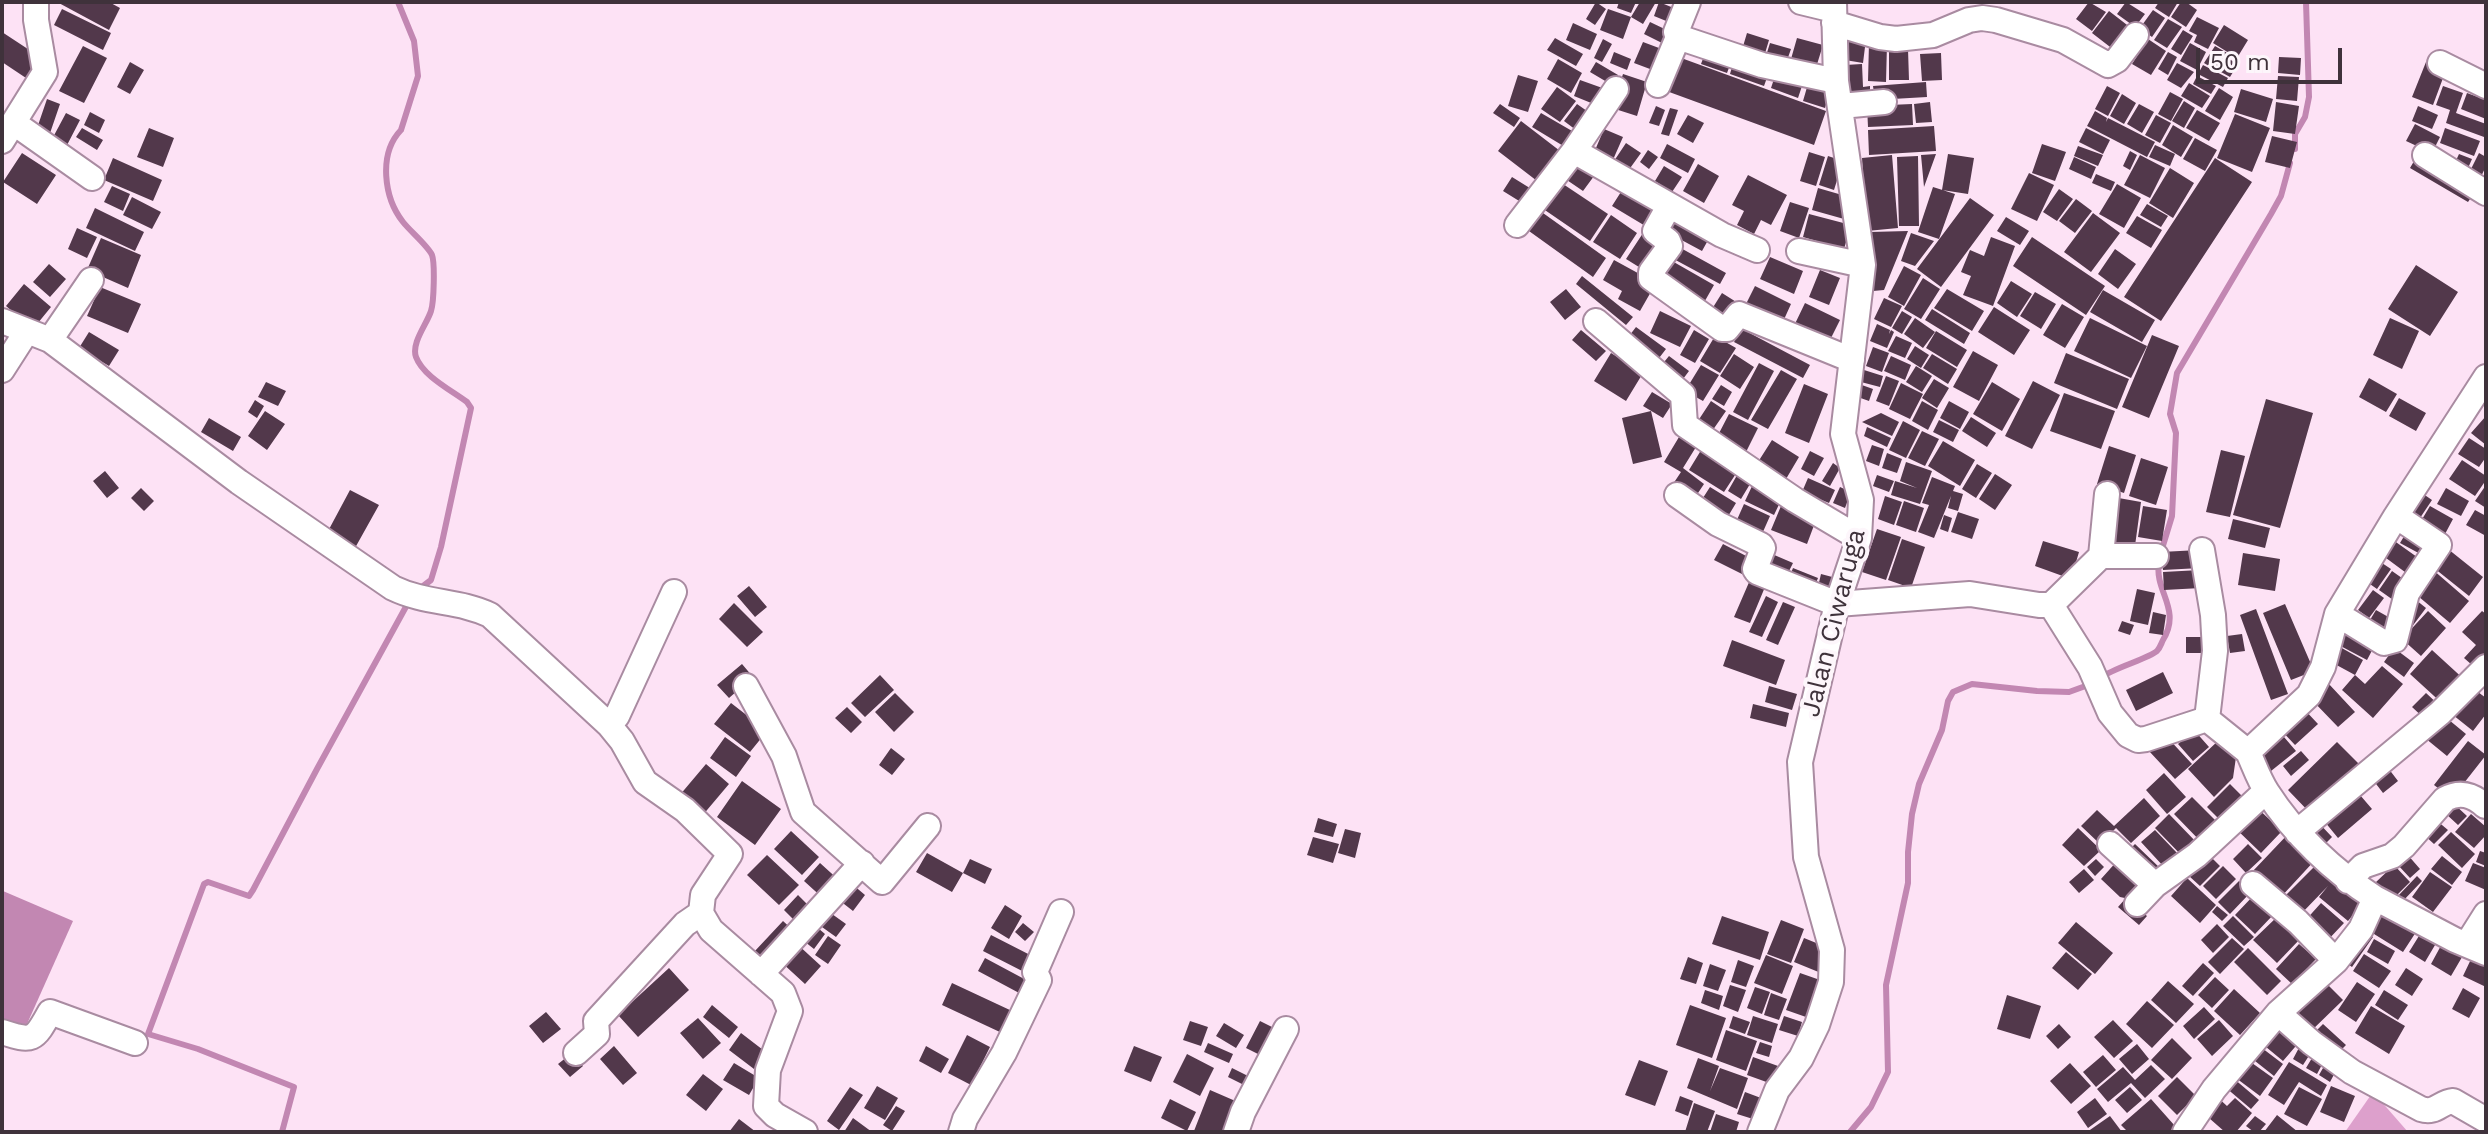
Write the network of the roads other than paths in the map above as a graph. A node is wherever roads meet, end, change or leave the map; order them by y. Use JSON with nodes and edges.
{"nodes":[{"id":1,"x":36,"y":2,"type":"edge"},
{"id":2,"x":1688,"y":2,"type":"edge"},
{"id":3,"x":1801,"y":2,"type":"edge"},
{"id":4,"x":1834,"y":12,"type":"edge"},
{"id":5,"x":2136,"y":35,"type":"dead end"},
{"id":6,"x":1678,"y":37,"type":"junction"},
{"id":7,"x":2440,"y":63,"type":"dead end"},
{"id":8,"x":1836,"y":81,"type":"junction"},
{"id":9,"x":1658,"y":85,"type":"dead end"},
{"id":10,"x":2486,"y":86,"type":"edge"},
{"id":11,"x":1616,"y":89,"type":"dead end"},
{"id":12,"x":1884,"y":102,"type":"dead end"},
{"id":13,"x":1841,"y":106,"type":"junction"},
{"id":14,"x":8,"y":132,"type":"edge"},
{"id":15,"x":1574,"y":151,"type":"junction"},
{"id":16,"x":2425,"y":155,"type":"dead end"},
{"id":17,"x":92,"y":178,"type":"dead end"},
{"id":18,"x":2486,"y":193,"type":"edge"},
{"id":19,"x":1669,"y":206,"type":"junction"},
{"id":20,"x":1517,"y":225,"type":"dead end"},
{"id":21,"x":1757,"y":250,"type":"dead end"},
{"id":22,"x":1799,"y":251,"type":"dead end"},
{"id":23,"x":1863,"y":265,"type":"junction"},
{"id":24,"x":91,"y":280,"type":"dead end"},
{"id":25,"x":2,"y":321,"type":"edge"},
{"id":26,"x":1596,"y":321,"type":"dead end"},
{"id":27,"x":39,"y":336,"type":"junction"},
{"id":28,"x":1852,"y":360,"type":"junction"},
{"id":29,"x":2,"y":370,"type":"edge"},
{"id":30,"x":2486,"y":377,"type":"edge"},
{"id":31,"x":2107,"y":494,"type":"dead end"},
{"id":32,"x":1677,"y":495,"type":"dead end"},
{"id":33,"x":2396,"y":516,"type":"junction"},
{"id":34,"x":1859,"y":538,"type":"junction"},
{"id":35,"x":2202,"y":550,"type":"dead end"},
{"id":36,"x":2101,"y":556,"type":"junction"},
{"id":37,"x":2156,"y":556,"type":"dead end"},
{"id":38,"x":674,"y":592,"type":"dead end"},
{"id":39,"x":1837,"y":604,"type":"junction"},
{"id":40,"x":2051,"y":605,"type":"junction"},
{"id":41,"x":2337,"y":614,"type":"junction"},
{"id":42,"x":2486,"y":667,"type":"edge"},
{"id":43,"x":746,"y":686,"type":"dead end"},
{"id":44,"x":2207,"y":719,"type":"junction"},
{"id":45,"x":609,"y":725,"type":"junction"},
{"id":46,"x":2248,"y":752,"type":"junction"},
{"id":47,"x":2266,"y":791,"type":"junction"},
{"id":48,"x":2485,"y":806,"type":"edge"},
{"id":49,"x":928,"y":826,"type":"dead end"},
{"id":50,"x":2297,"y":832,"type":"junction"},
{"id":51,"x":2110,"y":844,"type":"dead end"},
{"id":52,"x":862,"y":863,"type":"junction"},
{"id":53,"x":2348,"y":881,"type":"junction"},
{"id":54,"x":2253,"y":884,"type":"dead end"},
{"id":55,"x":2155,"y":885,"type":"junction"},
{"id":56,"x":2375,"y":898,"type":"junction"},
{"id":57,"x":2137,"y":904,"type":"dead end"},
{"id":58,"x":1061,"y":912,"type":"dead end"},
{"id":59,"x":701,"y":913,"type":"junction"},
{"id":60,"x":2486,"y":914,"type":"edge"},
{"id":61,"x":2477,"y":949,"type":"edge"},
{"id":62,"x":2336,"y":961,"type":"junction"},
{"id":63,"x":761,"y":974,"type":"junction"},
{"id":64,"x":2278,"y":1013,"type":"junction"},
{"id":65,"x":1286,"y":1029,"type":"dead end"},
{"id":66,"x":2,"y":1032,"type":"edge"},
{"id":67,"x":135,"y":1043,"type":"dead end"},
{"id":68,"x":576,"y":1053,"type":"dead end"},
{"id":69,"x":2486,"y":1120,"type":"edge"},
{"id":70,"x":805,"y":1132,"type":"edge"},
{"id":71,"x":961,"y":1132,"type":"edge"},
{"id":72,"x":1236,"y":1132,"type":"edge"},
{"id":73,"x":1760,"y":1132,"type":"edge"},
{"id":74,"x":2185,"y":1132,"type":"edge"}],
"edges":[{"from":1,"to":14,"type":"street"},
{"from":2,"to":6,"type":"street"},
{"from":3,"to":4,"type":"street"},
{"from":4,"to":5,"type":"street"},
{"from":4,"to":8,"type":"street","name":"Jalan Ciwaruga"},
{"from":6,"to":8,"type":"street"},
{"from":6,"to":9,"type":"street"},
{"from":7,"to":10,"type":"street"},
{"from":8,"to":13,"type":"street","name":"Jalan Ciwaruga"},
{"from":11,"to":15,"type":"street"},
{"from":12,"to":13,"type":"street"},
{"from":13,"to":23,"type":"street","name":"Jalan Ciwaruga"},
{"from":14,"to":17,"type":"street"},
{"from":15,"to":19,"type":"street"},
{"from":15,"to":20,"type":"street"},
{"from":16,"to":18,"type":"street"},
{"from":19,"to":21,"type":"street"},
{"from":19,"to":28,"type":"street"},
{"from":22,"to":23,"type":"street"},
{"from":23,"to":28,"type":"street","name":"Jalan Ciwaruga"},
{"from":24,"to":27,"type":"street"},
{"from":25,"to":27,"type":"street"},
{"from":26,"to":34,"type":"street"},
{"from":27,"to":29,"type":"street"},
{"from":27,"to":45,"type":"street"},
{"from":28,"to":34,"type":"street","name":"Jalan Ciwaruga"},
{"from":30,"to":33,"type":"street"},
{"from":31,"to":36,"type":"street"},
{"from":32,"to":39,"type":"street"},
{"from":33,"to":41,"type":"street"},
{"from":33,"to":41,"type":"street"},
{"from":34,"to":39,"type":"street","name":"Jalan Ciwaruga"},
{"from":35,"to":44,"type":"street"},
{"from":36,"to":37,"type":"street"},
{"from":36,"to":40,"type":"street"},
{"from":38,"to":45,"type":"street"},
{"from":39,"to":40,"type":"street"},
{"from":39,"to":73,"type":"street","name":"Jalan Ciwaruga"},
{"from":40,"to":44,"type":"street"},
{"from":41,"to":46,"type":"street"},
{"from":42,"to":50,"type":"street"},
{"from":43,"to":52,"type":"street"},
{"from":44,"to":46,"type":"street"},
{"from":45,"to":59,"type":"street"},
{"from":46,"to":47,"type":"street"},
{"from":47,"to":50,"type":"street"},
{"from":47,"to":55,"type":"street"},
{"from":48,"to":53,"type":"street"},
{"from":49,"to":52,"type":"street"},
{"from":50,"to":53,"type":"street"},
{"from":51,"to":55,"type":"street"},
{"from":52,"to":63,"type":"street"},
{"from":53,"to":56,"type":"street"},
{"from":54,"to":62,"type":"street"},
{"from":55,"to":57,"type":"street"},
{"from":56,"to":61,"type":"street"},
{"from":56,"to":62,"type":"street"},
{"from":58,"to":71,"type":"street"},
{"from":59,"to":63,"type":"street"},
{"from":59,"to":68,"type":"street"},
{"from":60,"to":61,"type":"street"},
{"from":62,"to":64,"type":"street"},
{"from":63,"to":70,"type":"street"},
{"from":64,"to":69,"type":"street"},
{"from":64,"to":74,"type":"street"},
{"from":65,"to":72,"type":"street"},
{"from":66,"to":67,"type":"street"}]}
